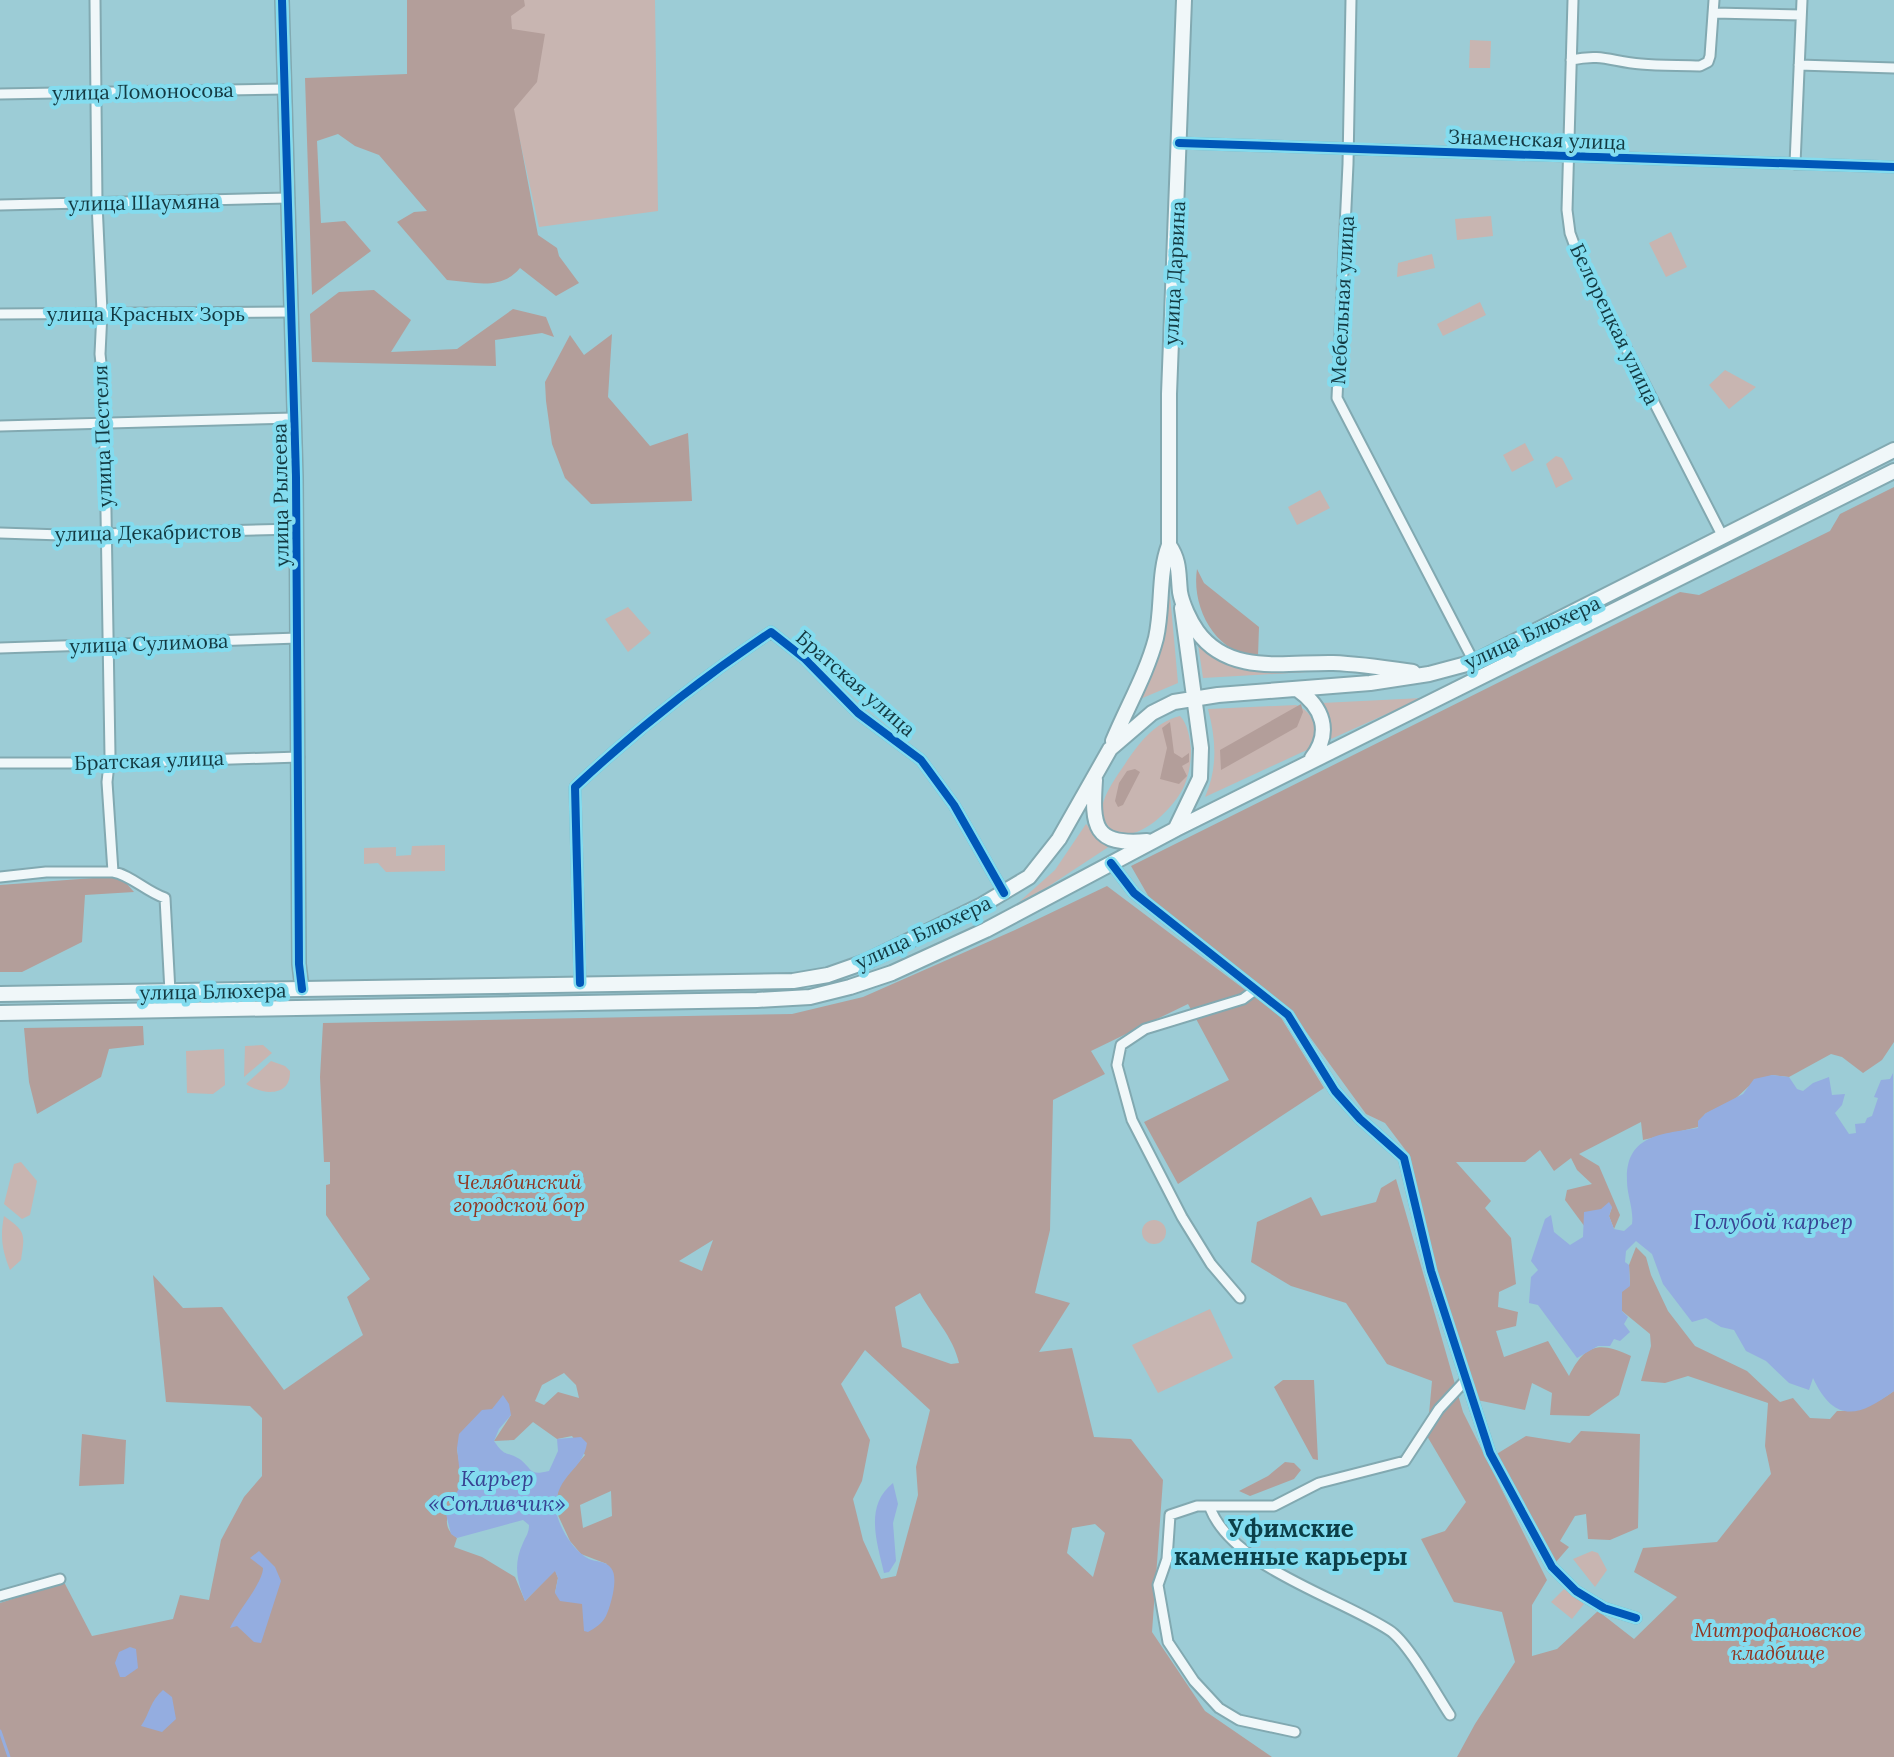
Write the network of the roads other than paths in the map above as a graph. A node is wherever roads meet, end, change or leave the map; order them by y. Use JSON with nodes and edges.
{"nodes":[{"id":1,"x":95,"y":0,"type":"edge"},
{"id":2,"x":282,"y":0,"type":"edge"},
{"id":3,"x":1184,"y":0,"type":"edge"},
{"id":4,"x":1351,"y":0,"type":"edge"},
{"id":5,"x":1573,"y":0,"type":"edge"},
{"id":6,"x":1714,"y":0,"type":"edge"},
{"id":7,"x":1802,"y":0,"type":"edge"},
{"id":8,"x":1714,"y":13,"type":"junction"},
{"id":9,"x":1801,"y":15,"type":"junction"},
{"id":10,"x":1571,"y":60,"type":"junction"},
{"id":11,"x":1799,"y":65,"type":"junction"},
{"id":12,"x":1894,"y":68,"type":"edge"},
{"id":13,"x":285,"y":89,"type":"junction"},
{"id":14,"x":96,"y":92,"type":"junction"},
{"id":15,"x":0,"y":94,"type":"edge"},
{"id":16,"x":1179,"y":143,"type":"junction"},
{"id":17,"x":1348,"y":148,"type":"junction"},
{"id":18,"x":1568,"y":157,"type":"junction"},
{"id":19,"x":1795,"y":164,"type":"junction"},
{"id":20,"x":1894,"y":167,"type":"edge"},
{"id":21,"x":289,"y":198,"type":"junction"},
{"id":22,"x":97,"y":203,"type":"junction"},
{"id":23,"x":0,"y":205,"type":"edge"},
{"id":24,"x":102,"y":312,"type":"junction"},
{"id":25,"x":292,"y":312,"type":"junction"},
{"id":26,"x":0,"y":314,"type":"edge"},
{"id":27,"x":294,"y":418,"type":"junction"},
{"id":28,"x":103,"y":424,"type":"junction"},
{"id":29,"x":0,"y":426,"type":"edge"},
{"id":30,"x":1894,"y":450,"type":"edge"},
{"id":31,"x":1894,"y":471,"type":"edge"},
{"id":32,"x":297,"y":529,"type":"junction"},
{"id":33,"x":0,"y":533,"type":"edge"},
{"id":34,"x":104,"y":534,"type":"junction"},
{"id":35,"x":1723,"y":537,"type":"junction"},
{"id":36,"x":1169,"y":545,"type":"junction"},
{"id":37,"x":1181,"y":596,"type":"junction"},
{"id":38,"x":298,"y":638,"type":"junction"},
{"id":39,"x":108,"y":644,"type":"junction"},
{"id":40,"x":0,"y":648,"type":"edge"},
{"id":41,"x":1474,"y":662,"type":"junction"},
{"id":42,"x":1429,"y":674,"type":"junction"},
{"id":43,"x":1296,"y":689,"type":"junction"},
{"id":44,"x":1193,"y":697,"type":"junction"},
{"id":45,"x":1110,"y":749,"type":"junction"},
{"id":46,"x":299,"y":757,"type":"junction"},
{"id":47,"x":1309,"y":762,"type":"junction"},
{"id":48,"x":0,"y":763,"type":"edge"},
{"id":49,"x":109,"y":763,"type":"junction"},
{"id":50,"x":1095,"y":775,"type":"junction"},
{"id":51,"x":1176,"y":829,"type":"junction"},
{"id":52,"x":1153,"y":841,"type":"junction"},
{"id":53,"x":1111,"y":863,"type":"junction"},
{"id":54,"x":113,"y":872,"type":"junction"},
{"id":55,"x":0,"y":877,"type":"edge"},
{"id":56,"x":1004,"y":893,"type":"junction"},
{"id":57,"x":580,"y":983,"type":"junction"},
{"id":58,"x":302,"y":989,"type":"junction"},
{"id":59,"x":1255,"y":990,"type":"junction"},
{"id":60,"x":170,"y":992,"type":"junction"},
{"id":61,"x":0,"y":994,"type":"edge"},
{"id":62,"x":302,"y":1009,"type":"junction"},
{"id":63,"x":0,"y":1013,"type":"edge"},
{"id":64,"x":1240,"y":1298,"type":"dead end"},
{"id":65,"x":1465,"y":1381,"type":"junction"},
{"id":66,"x":1210,"y":1508,"type":"junction"},
{"id":67,"x":60,"y":1579,"type":"dead end"},
{"id":68,"x":0,"y":1596,"type":"edge"},
{"id":69,"x":1636,"y":1618,"type":"dead end"},
{"id":70,"x":1450,"y":1715,"type":"dead end"},
{"id":71,"x":1295,"y":1732,"type":"dead end"}],
"edges":[{"from":1,"to":14,"type":"street","name":"улица Пестеля"},
{"from":2,"to":13,"type":"street","name":"улица Рылеева"},
{"from":3,"to":16,"type":"main road","name":"улица Дарвина"},
{"from":4,"to":17,"type":"street","name":"Мебельная улица"},
{"from":5,"to":10,"type":"street","name":"Белорецкая улица"},
{"from":6,"to":8,"type":"street"},
{"from":7,"to":9,"type":"street"},
{"from":8,"to":9,"type":"street"},
{"from":8,"to":10,"type":"street"},
{"from":9,"to":11,"type":"street"},
{"from":10,"to":18,"type":"street","name":"Белорецкая улица"},
{"from":11,"to":12,"type":"street"},
{"from":11,"to":19,"type":"street"},
{"from":13,"to":14,"type":"street","name":"улица Ломоносова"},
{"from":13,"to":21,"type":"street","name":"улица Рылеева"},
{"from":14,"to":15,"type":"street","name":"улица Ломоносова"},
{"from":14,"to":22,"type":"street","name":"улица Пестеля"},
{"from":16,"to":17,"type":"street","name":"Знаменская улица"},
{"from":16,"to":36,"type":"main road","name":"улица Дарвина"},
{"from":17,"to":18,"type":"street","name":"Знаменская улица"},
{"from":17,"to":41,"type":"street","name":"Мебельная улица"},
{"from":18,"to":19,"type":"street","name":"Знаменская улица"},
{"from":18,"to":35,"type":"street","name":"Белорецкая улица"},
{"from":19,"to":20,"type":"street","name":"Знаменская улица"},
{"from":21,"to":22,"type":"street","name":"улица Шаумяна"},
{"from":21,"to":25,"type":"street","name":"улица Рылеева"},
{"from":22,"to":23,"type":"street","name":"улица Шаумяна"},
{"from":22,"to":24,"type":"street","name":"улица Пестеля"},
{"from":24,"to":25,"type":"street","name":"улица Красных Зорь"},
{"from":24,"to":26,"type":"street","name":"улица Красных Зорь"},
{"from":24,"to":28,"type":"street","name":"улица Пестеля"},
{"from":25,"to":27,"type":"street","name":"улица Рылеева"},
{"from":27,"to":28,"type":"street"},
{"from":27,"to":32,"type":"street","name":"улица Рылеева"},
{"from":28,"to":29,"type":"street"},
{"from":28,"to":34,"type":"street","name":"улица Пестеля"},
{"from":30,"to":35,"type":"main road","name":"улица Блюхера"},
{"from":31,"to":47,"type":"main road","name":"улица Блюхера"},
{"from":32,"to":34,"type":"street","name":"улица Декабристов"},
{"from":32,"to":38,"type":"street","name":"улица Рылеева"},
{"from":33,"to":34,"type":"street","name":"улица Декабристов"},
{"from":34,"to":39,"type":"street","name":"улица Пестеля"},
{"from":35,"to":41,"type":"main road","name":"улица Блюхера"},
{"from":36,"to":37,"type":"main road","name":"улица Дарвина"},
{"from":36,"to":45,"type":"main road","name":"улица Дарвина"},
{"from":37,"to":42,"type":"main road","name":"улица Дарвина"},
{"from":37,"to":44,"type":"main road"},
{"from":38,"to":39,"type":"street","name":"улица Сулимова"},
{"from":38,"to":46,"type":"street","name":"улица Рылеева"},
{"from":39,"to":40,"type":"street","name":"улица Сулимова"},
{"from":39,"to":49,"type":"street","name":"улица Пестеля"},
{"from":41,"to":42,"type":"main road","name":"улица Блюхера"},
{"from":42,"to":43,"type":"main road","name":"улица Блюхера"},
{"from":43,"to":44,"type":"main road","name":"улица Блюхера"},
{"from":43,"to":47,"type":"main road"},
{"from":44,"to":45,"type":"main road","name":"улица Блюхера"},
{"from":44,"to":51,"type":"main road"},
{"from":45,"to":50,"type":"main road","name":"улица Блюхера"},
{"from":46,"to":49,"type":"street","name":"Братская улица"},
{"from":46,"to":58,"type":"street","name":"улица Рылеева"},
{"from":47,"to":51,"type":"main road","name":"улица Блюхера"},
{"from":48,"to":49,"type":"street","name":"Братская улица"},
{"from":49,"to":54,"type":"street","name":"улица Пестеля"},
{"from":50,"to":52,"type":"main road"},
{"from":50,"to":56,"type":"main road","name":"улица Блюхера"},
{"from":51,"to":52,"type":"main road","name":"улица Блюхера"},
{"from":52,"to":53,"type":"main road","name":"улица Блюхера"},
{"from":53,"to":59,"type":"street"},
{"from":53,"to":62,"type":"main road","name":"улица Блюхера"},
{"from":54,"to":55,"type":"street"},
{"from":54,"to":60,"type":"street"},
{"from":56,"to":57,"type":"main road","name":"улица Блюхера"},
{"from":56,"to":57,"type":"street","name":"Братская улица"},
{"from":57,"to":58,"type":"main road","name":"улица Блюхера"},
{"from":58,"to":60,"type":"main road","name":"улица Блюхера"},
{"from":58,"to":62,"type":"main road"},
{"from":59,"to":64,"type":"street"},
{"from":59,"to":65,"type":"street"},
{"from":60,"to":61,"type":"main road","name":"улица Блюхера"},
{"from":62,"to":63,"type":"main road","name":"улица Блюхера"},
{"from":65,"to":66,"type":"street"},
{"from":65,"to":69,"type":"street"},
{"from":66,"to":70,"type":"street"},
{"from":66,"to":71,"type":"street"},
{"from":67,"to":68,"type":"street"}]}
